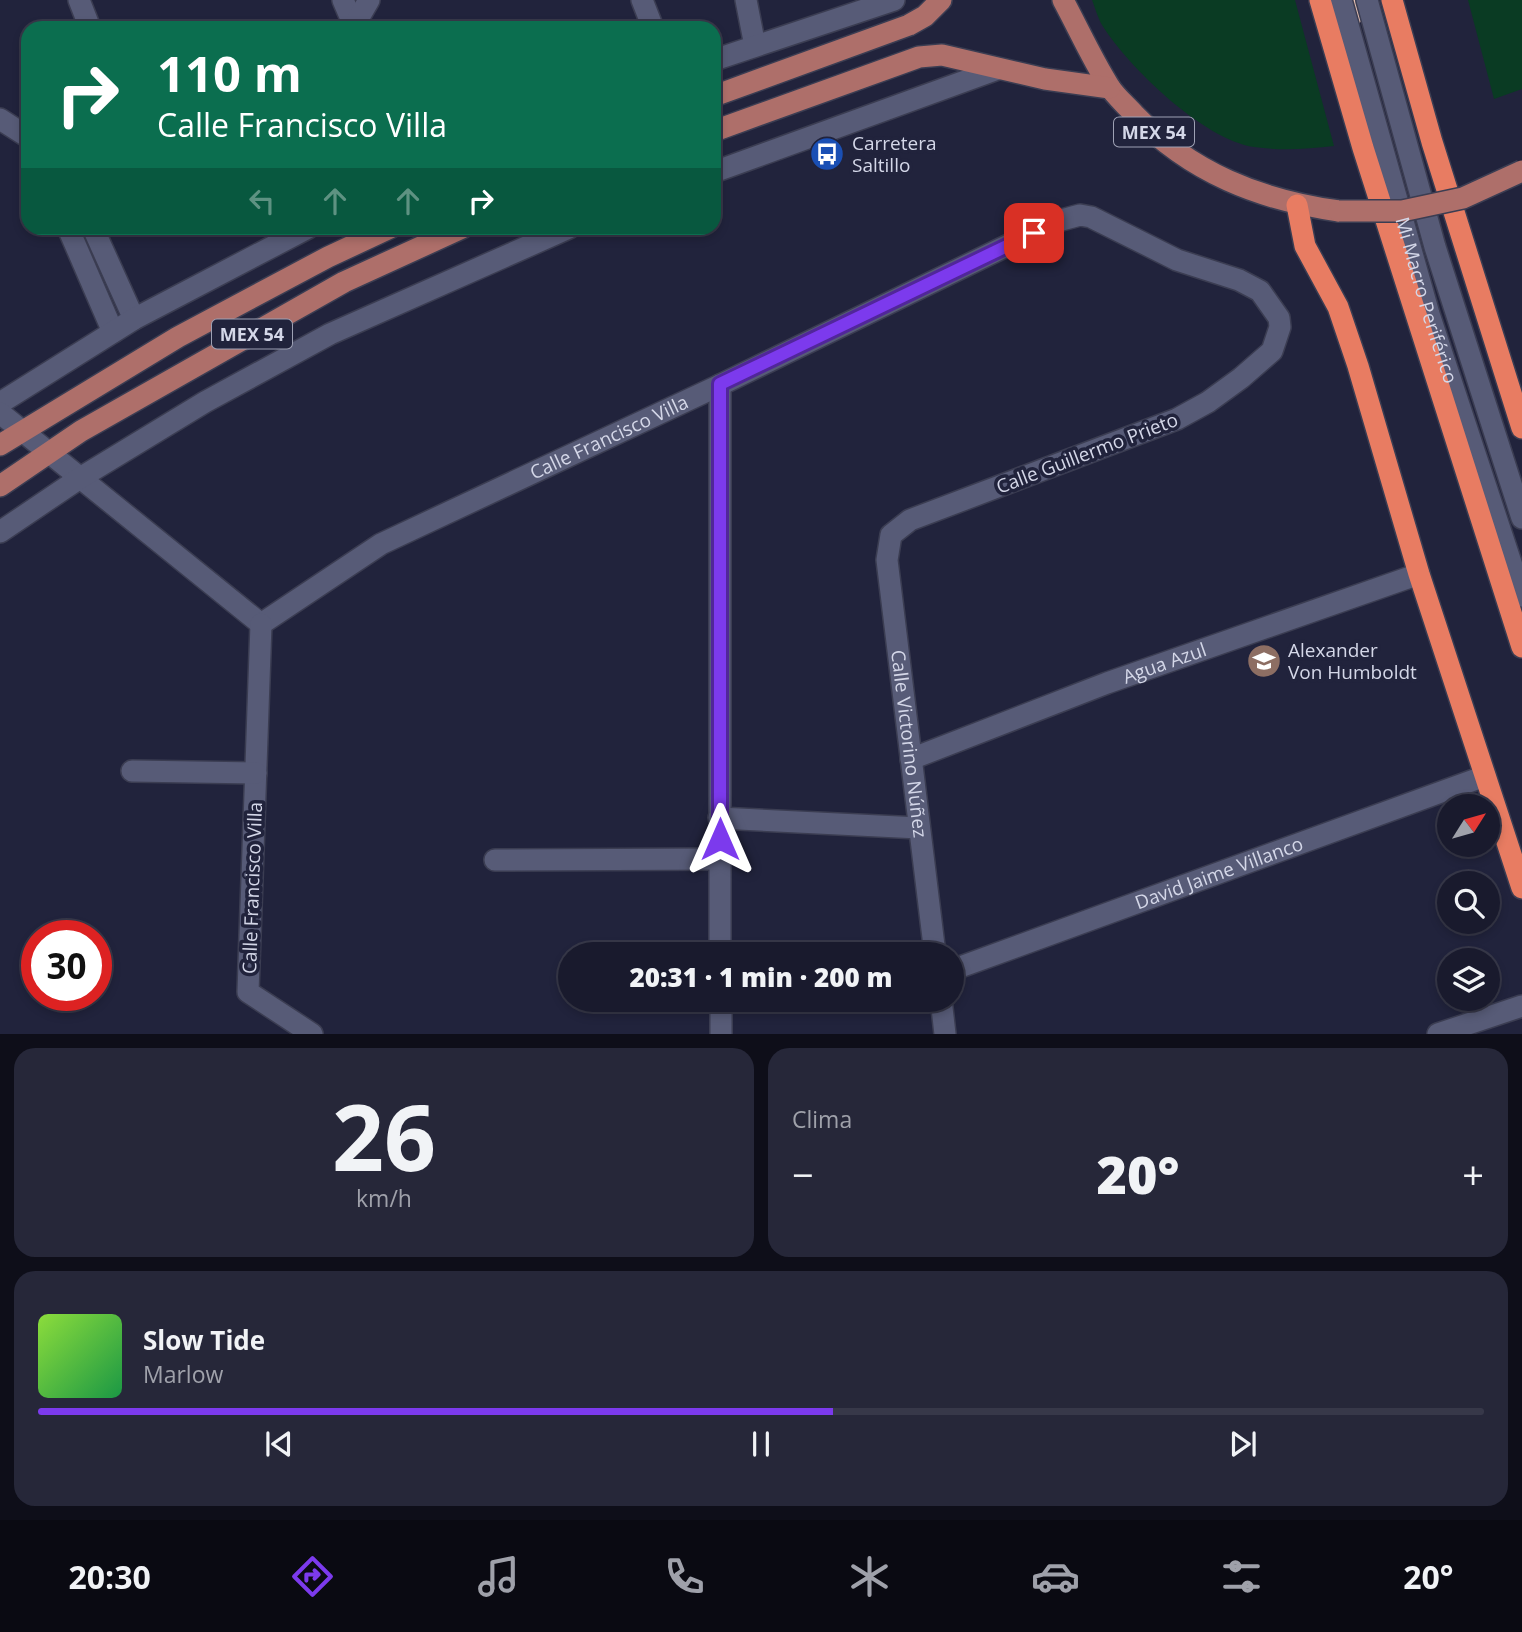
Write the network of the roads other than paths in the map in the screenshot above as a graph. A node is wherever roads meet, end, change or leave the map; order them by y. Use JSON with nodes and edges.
{"nodes":[{"id":1,"x":79,"y":0,"type":"edge"},
{"id":2,"x":343,"y":0,"type":"edge"},
{"id":3,"x":369,"y":0,"type":"edge"},
{"id":4,"x":642,"y":0,"type":"edge"},
{"id":5,"x":746,"y":0,"type":"edge"},
{"id":6,"x":893,"y":0,"type":"edge"},
{"id":7,"x":942,"y":0,"type":"edge"},
{"id":8,"x":1063,"y":0,"type":"edge"},
{"id":9,"x":1320,"y":0,"type":"edge"},
{"id":10,"x":1341,"y":0,"type":"edge"},
{"id":11,"x":1367,"y":0,"type":"edge"},
{"id":12,"x":1392,"y":0,"type":"edge"},
{"id":13,"x":87,"y":21,"type":"edge"},
{"id":14,"x":352,"y":21,"type":"edge"},
{"id":15,"x":357,"y":21,"type":"edge"},
{"id":16,"x":650,"y":21,"type":"edge"},
{"id":17,"x":755,"y":46,"type":"junction"},
{"id":18,"x":721,"y":58,"type":"edge"},
{"id":19,"x":998,"y":69,"type":"junction"},
{"id":20,"x":1110,"y":88,"type":"junction"},
{"id":21,"x":721,"y":93,"type":"edge"},
{"id":22,"x":0,"y":119,"type":"edge"},
{"id":23,"x":721,"y":128,"type":"edge"},
{"id":24,"x":21,"y":132,"type":"edge"},
{"id":25,"x":721,"y":170,"type":"edge"},
{"id":26,"x":1522,"y":171,"type":"edge"},
{"id":27,"x":1297,"y":205,"type":"junction"},
{"id":28,"x":1080,"y":215,"type":"joint"},
{"id":29,"x":71,"y":235,"type":"edge"},
{"id":30,"x":96,"y":235,"type":"edge"},
{"id":31,"x":295,"y":235,"type":"edge"},
{"id":32,"x":375,"y":235,"type":"edge"},
{"id":33,"x":447,"y":235,"type":"edge"},
{"id":34,"x":553,"y":235,"type":"edge"},
{"id":35,"x":134,"y":319,"type":"junction"},
{"id":36,"x":113,"y":332,"type":"junction"},
{"id":37,"x":720,"y":384,"type":"junction"},
{"id":38,"x":0,"y":402,"type":"edge"},
{"id":39,"x":0,"y":413,"type":"edge"},
{"id":40,"x":1522,"y":428,"type":"edge"},
{"id":41,"x":21,"y":430,"type":"junction"},
{"id":42,"x":0,"y":445,"type":"edge"},
{"id":43,"x":48,"y":452,"type":"junction"},
{"id":44,"x":80,"y":478,"type":"junction"},
{"id":45,"x":0,"y":486,"type":"edge"},
{"id":46,"x":1522,"y":518,"type":"edge"},
{"id":47,"x":0,"y":532,"type":"edge"},
{"id":48,"x":891,"y":535,"type":"joint"},
{"id":49,"x":1419,"y":574,"type":"junction"},
{"id":50,"x":1522,"y":596,"type":"edge"},
{"id":51,"x":261,"y":624,"type":"junction"},
{"id":52,"x":1522,"y":647,"type":"edge"},
{"id":53,"x":911,"y":759,"type":"junction"},
{"id":54,"x":132,"y":771,"type":"dead end"},
{"id":55,"x":256,"y":773,"type":"junction"},
{"id":56,"x":1485,"y":776,"type":"junction"},
{"id":57,"x":719,"y":818,"type":"junction"},
{"id":58,"x":919,"y":828,"type":"junction"},
{"id":59,"x":720,"y":859,"type":"junction"},
{"id":60,"x":495,"y":860,"type":"dead end"},
{"id":61,"x":1522,"y":888,"type":"edge"},
{"id":62,"x":720,"y":942,"type":"edge"},
{"id":63,"x":933,"y":942,"type":"edge"},
{"id":64,"x":964,"y":966,"type":"edge"},
{"id":65,"x":1522,"y":1006,"type":"edge"},
{"id":66,"x":721,"y":1012,"type":"edge"},
{"id":67,"x":942,"y":1012,"type":"edge"},
{"id":68,"x":312,"y":1034,"type":"edge"},
{"id":69,"x":721,"y":1034,"type":"edge"},
{"id":70,"x":945,"y":1034,"type":"edge"},
{"id":71,"x":1438,"y":1034,"type":"edge"}],
"edges":[{"from":1,"to":13,"type":"street"},
{"from":2,"to":14,"type":"street"},
{"from":3,"to":15,"type":"street"},
{"from":4,"to":16,"type":"street"},
{"from":5,"to":17,"type":"street"},
{"from":6,"to":17,"type":"street"},
{"from":7,"to":21,"type":"main road"},
{"from":8,"to":20,"type":"main road","number":"MEX 54"},
{"from":9,"to":52,"type":"highway"},
{"from":10,"to":50,"type":"street","name":"Mi Macro Periférico"},
{"from":11,"to":46,"type":"street","name":"Mi Macro Periférico"},
{"from":12,"to":40,"type":"highway"},
{"from":17,"to":18,"type":"street"},
{"from":19,"to":20,"type":"main road"},
{"from":19,"to":23,"type":"main road"},
{"from":19,"to":25,"type":"street"},
{"from":20,"to":27,"type":"main road","number":"MEX 54"},
{"from":22,"to":24,"type":"street"},
{"from":26,"to":27,"type":"main road","number":"MEX 54","bridge":true},
{"from":27,"to":49,"type":"highway"},
{"from":28,"to":37,"type":"street","name":"Calle Francisco Villa"},
{"from":28,"to":48,"type":"street","name":"Calle Guillermo Prieto"},
{"from":29,"to":36,"type":"street"},
{"from":30,"to":35,"type":"street"},
{"from":31,"to":35,"type":"street"},
{"from":32,"to":41,"type":"main road","number":"MEX 54"},
{"from":33,"to":43,"type":"main road","number":"MEX 54"},
{"from":34,"to":44,"type":"street"},
{"from":35,"to":36,"type":"street"},
{"from":36,"to":38,"type":"street"},
{"from":37,"to":51,"type":"street","name":"Calle Francisco Villa"},
{"from":37,"to":57,"type":"street"},
{"from":39,"to":41,"type":"street"},
{"from":41,"to":42,"type":"main road","number":"MEX 54"},
{"from":41,"to":43,"type":"street"},
{"from":43,"to":44,"type":"street"},
{"from":43,"to":45,"type":"main road","number":"MEX 54"},
{"from":44,"to":47,"type":"street"},
{"from":44,"to":51,"type":"street"},
{"from":48,"to":53,"type":"street","name":"Calle Victorino Núñez"},
{"from":49,"to":53,"type":"street","name":"Agua Azul"},
{"from":49,"to":56,"type":"highway"},
{"from":51,"to":55,"type":"street","name":"Calle Francisco Villa"},
{"from":53,"to":58,"type":"street","name":"Calle Victorino Núñez"},
{"from":54,"to":55,"type":"street"},
{"from":55,"to":68,"type":"street","name":"Calle Francisco Villa"},
{"from":56,"to":61,"type":"highway"},
{"from":56,"to":64,"type":"street","name":"David Jaime Villanco"},
{"from":57,"to":58,"type":"street"},
{"from":57,"to":59,"type":"street"},
{"from":58,"to":63,"type":"street","name":"Calle Victorino Núñez"},
{"from":59,"to":60,"type":"street"},
{"from":59,"to":62,"type":"street"},
{"from":65,"to":71,"type":"street"},
{"from":66,"to":69,"type":"street"},
{"from":67,"to":70,"type":"street"}]}
